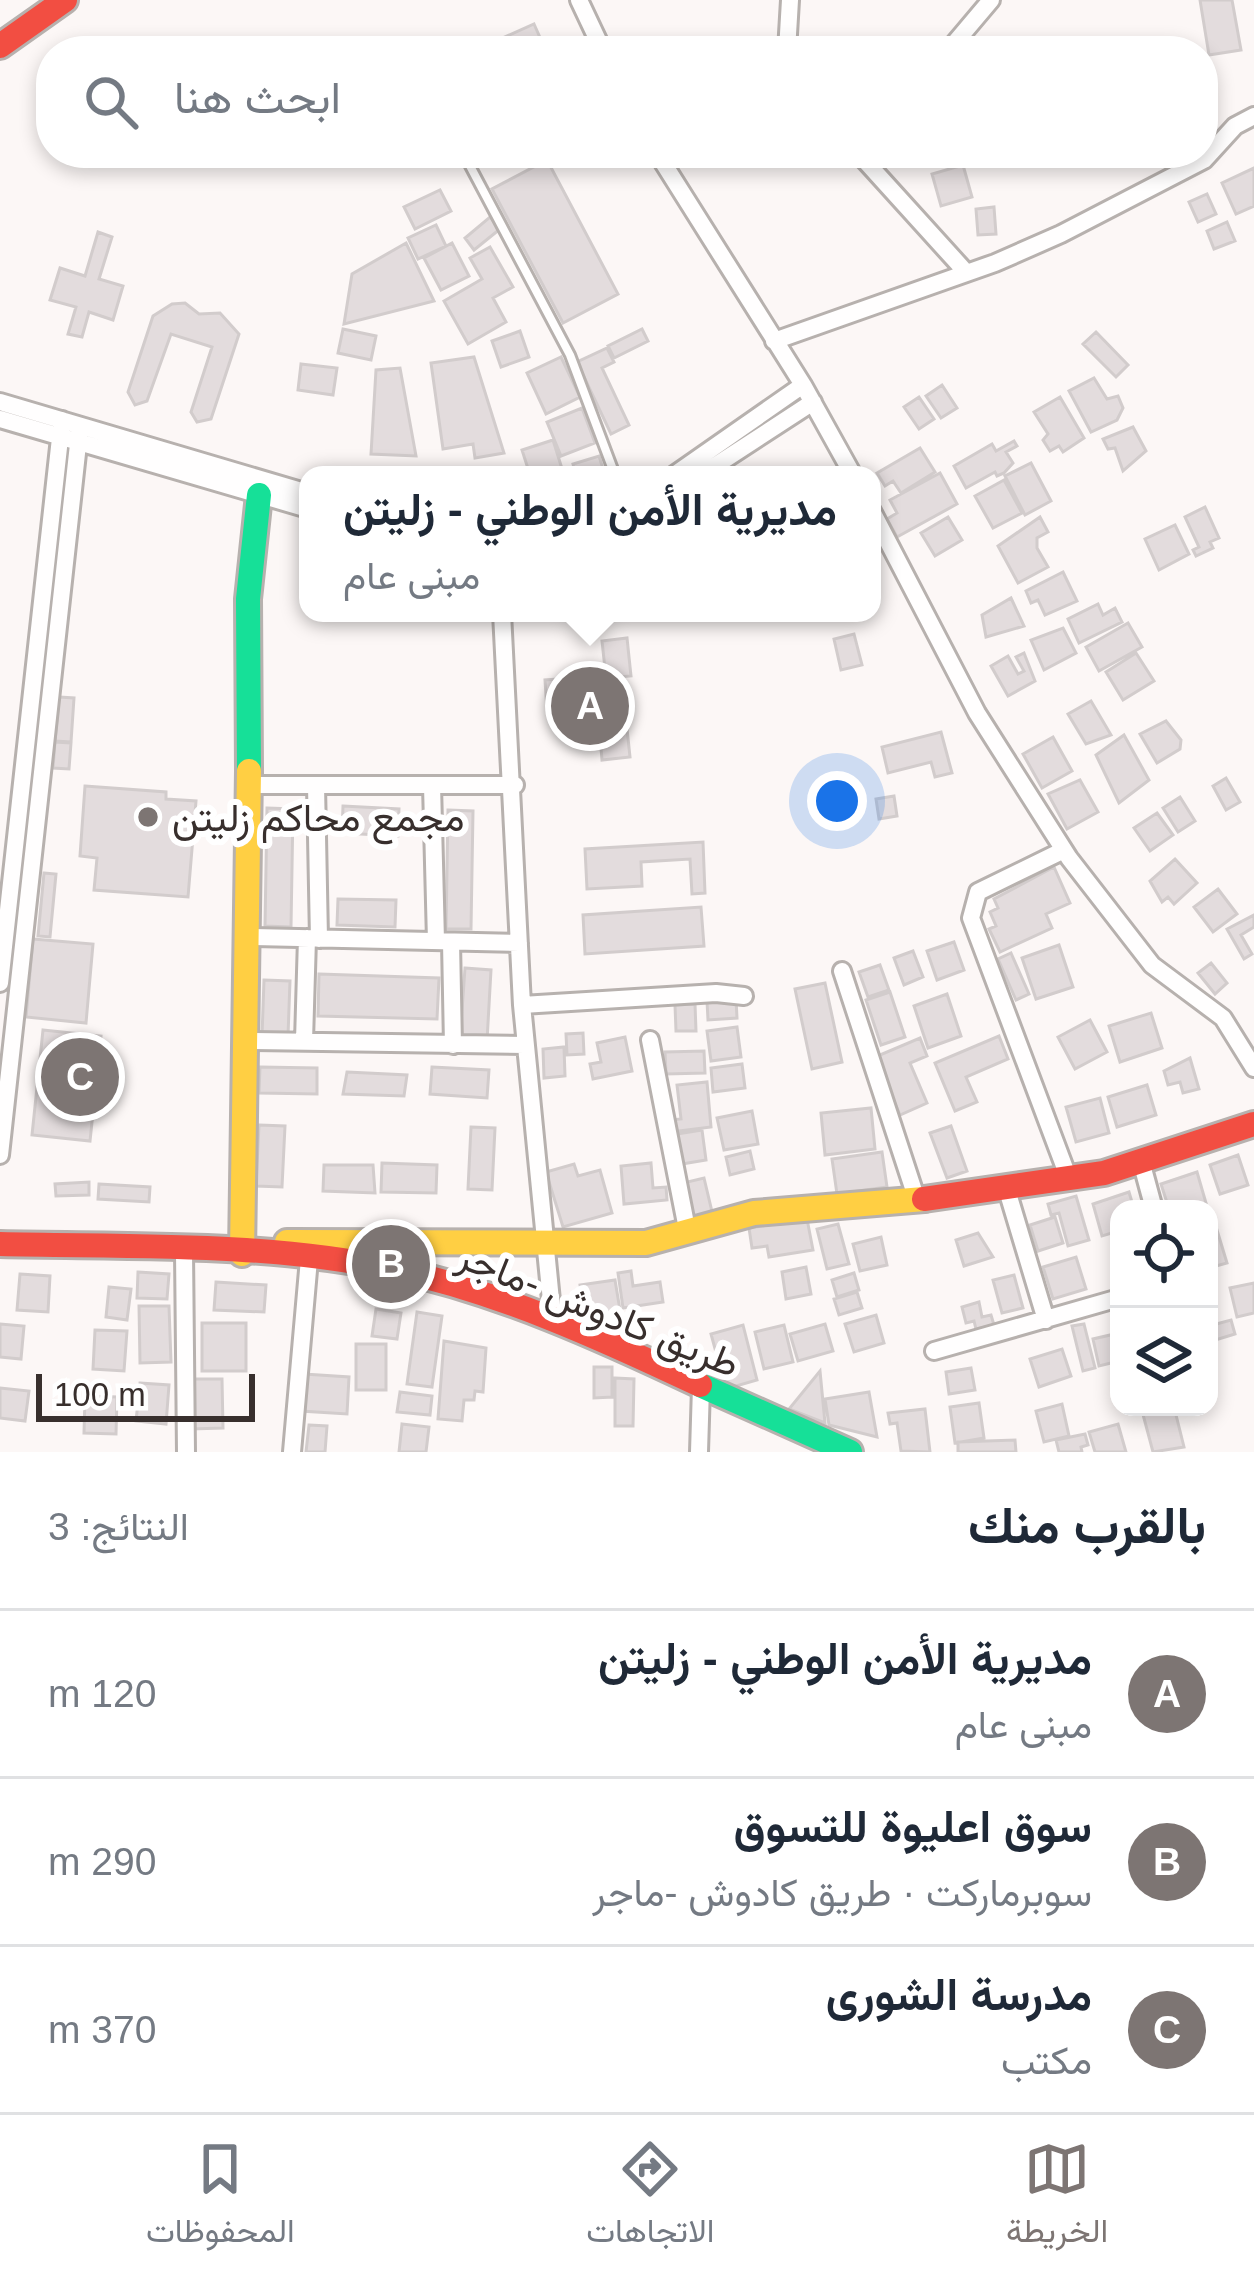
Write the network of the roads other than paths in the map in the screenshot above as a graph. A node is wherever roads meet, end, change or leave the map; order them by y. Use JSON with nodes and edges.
{"nodes":[{"id":1,"x":65,"y":0,"type":"edge"},
{"id":2,"x":579,"y":0,"type":"edge"},
{"id":3,"x":790,"y":0,"type":"edge"},
{"id":4,"x":991,"y":0,"type":"edge"},
{"id":5,"x":596,"y":36,"type":"edge"},
{"id":6,"x":788,"y":36,"type":"edge"},
{"id":7,"x":961,"y":36,"type":"edge"},
{"id":8,"x":0,"y":46,"type":"edge"},
{"id":9,"x":1254,"y":116,"type":"edge"},
{"id":10,"x":1218,"y":145,"type":"edge"},
{"id":11,"x":471,"y":168,"type":"edge"},
{"id":12,"x":666,"y":168,"type":"edge"},
{"id":13,"x":871,"y":168,"type":"edge"},
{"id":14,"x":1188,"y":168,"type":"edge"},
{"id":15,"x":964,"y":270,"type":"junction"},
{"id":16,"x":774,"y":341,"type":"junction"},
{"id":17,"x":808,"y":393,"type":"junction"},
{"id":18,"x":0,"y":402,"type":"edge"},
{"id":19,"x":0,"y":419,"type":"edge"},
{"id":20,"x":70,"y":431,"type":"junction"},
{"id":21,"x":612,"y":466,"type":"edge"},
{"id":22,"x":689,"y":466,"type":"edge"},
{"id":23,"x":713,"y":466,"type":"edge"},
{"id":24,"x":848,"y":466,"type":"edge"},
{"id":25,"x":299,"y":491,"type":"edge"},
{"id":26,"x":260,"y":495,"type":"junction"},
{"id":27,"x":299,"y":506,"type":"edge"},
{"id":28,"x":881,"y":529,"type":"edge"},
{"id":29,"x":503,"y":622,"type":"edge"},
{"id":30,"x":41,"y":703,"type":"junction"},
{"id":31,"x":316,"y":784,"type":"junction"},
{"id":32,"x":432,"y":784,"type":"junction"},
{"id":33,"x":248,"y":785,"type":"junction"},
{"id":34,"x":515,"y":785,"type":"junction"},
{"id":35,"x":1064,"y":850,"type":"junction"},
{"id":36,"x":249,"y":937,"type":"junction"},
{"id":37,"x":313,"y":939,"type":"junction"},
{"id":38,"x":443,"y":941,"type":"junction"},
{"id":39,"x":519,"y":943,"type":"junction"},
{"id":40,"x":842,"y":971,"type":"dead end"},
{"id":41,"x":0,"y":983,"type":"edge"},
{"id":42,"x":744,"y":996,"type":"dead end"},
{"id":43,"x":522,"y":1005,"type":"junction"},
{"id":44,"x":650,"y":1040,"type":"dead end"},
{"id":45,"x":247,"y":1041,"type":"junction"},
{"id":46,"x":304,"y":1041,"type":"junction"},
{"id":47,"x":453,"y":1045,"type":"junction"},
{"id":48,"x":525,"y":1045,"type":"junction"},
{"id":49,"x":1254,"y":1068,"type":"edge"},
{"id":50,"x":3,"y":1091,"type":"edge"},
{"id":51,"x":1254,"y":1124,"type":"edge"},
{"id":52,"x":0,"y":1155,"type":"edge"},
{"id":53,"x":1141,"y":1161,"type":"junction"},
{"id":54,"x":1069,"y":1179,"type":"junction"},
{"id":55,"x":1007,"y":1190,"type":"junction"},
{"id":56,"x":916,"y":1197,"type":"junction"},
{"id":57,"x":1152,"y":1200,"type":"edge"},
{"id":58,"x":0,"y":1229,"type":"edge"},
{"id":59,"x":688,"y":1234,"type":"junction"},
{"id":60,"x":0,"y":1244,"type":"edge"},
{"id":61,"x":544,"y":1245,"type":"junction"},
{"id":62,"x":243,"y":1248,"type":"junction"},
{"id":63,"x":184,"y":1251,"type":"junction"},
{"id":64,"x":309,"y":1259,"type":"junction"},
{"id":65,"x":1110,"y":1301,"type":"edge"},
{"id":66,"x":1046,"y":1320,"type":"junction"},
{"id":67,"x":553,"y":1322,"type":"junction"},
{"id":68,"x":934,"y":1352,"type":"dead end"},
{"id":69,"x":701,"y":1387,"type":"junction"},
{"id":70,"x":186,"y":1452,"type":"edge"},
{"id":71,"x":292,"y":1452,"type":"edge"},
{"id":72,"x":699,"y":1452,"type":"edge"},
{"id":73,"x":850,"y":1452,"type":"edge"}],
"edges":[{"from":1,"to":8,"type":"main road"},
{"from":2,"to":5,"type":"street"},
{"from":3,"to":6,"type":"street"},
{"from":4,"to":7,"type":"street"},
{"from":9,"to":10,"type":"street"},
{"from":11,"to":21,"type":"lane"},
{"from":12,"to":16,"type":"street"},
{"from":13,"to":15,"type":"street"},
{"from":14,"to":15,"type":"street"},
{"from":15,"to":16,"type":"street"},
{"from":16,"to":17,"type":"street"},
{"from":17,"to":22,"type":"street"},
{"from":17,"to":23,"type":"street"},
{"from":17,"to":24,"type":"street"},
{"from":18,"to":20,"type":"street"},
{"from":19,"to":20,"type":"street"},
{"from":20,"to":25,"type":"street"},
{"from":20,"to":26,"type":"street"},
{"from":20,"to":30,"type":"street"},
{"from":26,"to":27,"type":"street"},
{"from":26,"to":33,"type":"main road"},
{"from":28,"to":35,"type":"street"},
{"from":29,"to":34,"type":"street"},
{"from":30,"to":41,"type":"street"},
{"from":30,"to":50,"type":"street"},
{"from":31,"to":32,"type":"street"},
{"from":31,"to":33,"type":"street"},
{"from":31,"to":37,"type":"street"},
{"from":32,"to":34,"type":"street"},
{"from":32,"to":38,"type":"street"},
{"from":33,"to":36,"type":"main road"},
{"from":34,"to":39,"type":"street"},
{"from":35,"to":49,"type":"street"},
{"from":35,"to":54,"type":"street"},
{"from":36,"to":37,"type":"street"},
{"from":36,"to":45,"type":"main road"},
{"from":37,"to":38,"type":"street"},
{"from":37,"to":46,"type":"street"},
{"from":38,"to":39,"type":"street"},
{"from":38,"to":47,"type":"street"},
{"from":39,"to":43,"type":"street"},
{"from":40,"to":56,"type":"street"},
{"from":42,"to":43,"type":"street"},
{"from":43,"to":48,"type":"street"},
{"from":44,"to":59,"type":"street"},
{"from":45,"to":46,"type":"street"},
{"from":45,"to":62,"type":"main road"},
{"from":46,"to":47,"type":"street"},
{"from":47,"to":48,"type":"street"},
{"from":48,"to":61,"type":"street"},
{"from":50,"to":52,"type":"street"},
{"from":51,"to":53,"type":"main road"},
{"from":53,"to":54,"type":"main road"},
{"from":53,"to":57,"type":"street"},
{"from":54,"to":55,"type":"main road"},
{"from":55,"to":56,"type":"main road"},
{"from":55,"to":66,"type":"street"},
{"from":56,"to":59,"type":"main road"},
{"from":58,"to":62,"type":"main road"},
{"from":59,"to":61,"type":"main road"},
{"from":60,"to":63,"type":"main road"},
{"from":61,"to":62,"type":"main road"},
{"from":61,"to":67,"type":"street"},
{"from":62,"to":63,"type":"main road"},
{"from":62,"to":64,"type":"main road","name":"طريق كادوش -ماجر"},
{"from":63,"to":70,"type":"street"},
{"from":64,"to":67,"type":"main road","name":"طريق كادوش -ماجر"},
{"from":64,"to":71,"type":"street"},
{"from":65,"to":66,"type":"street"},
{"from":66,"to":68,"type":"street"},
{"from":67,"to":69,"type":"main road","name":"طريق كادوش -ماجر"},
{"from":69,"to":72,"type":"street"},
{"from":69,"to":73,"type":"main road","name":"طريق كادوش -ماجر"}]}
